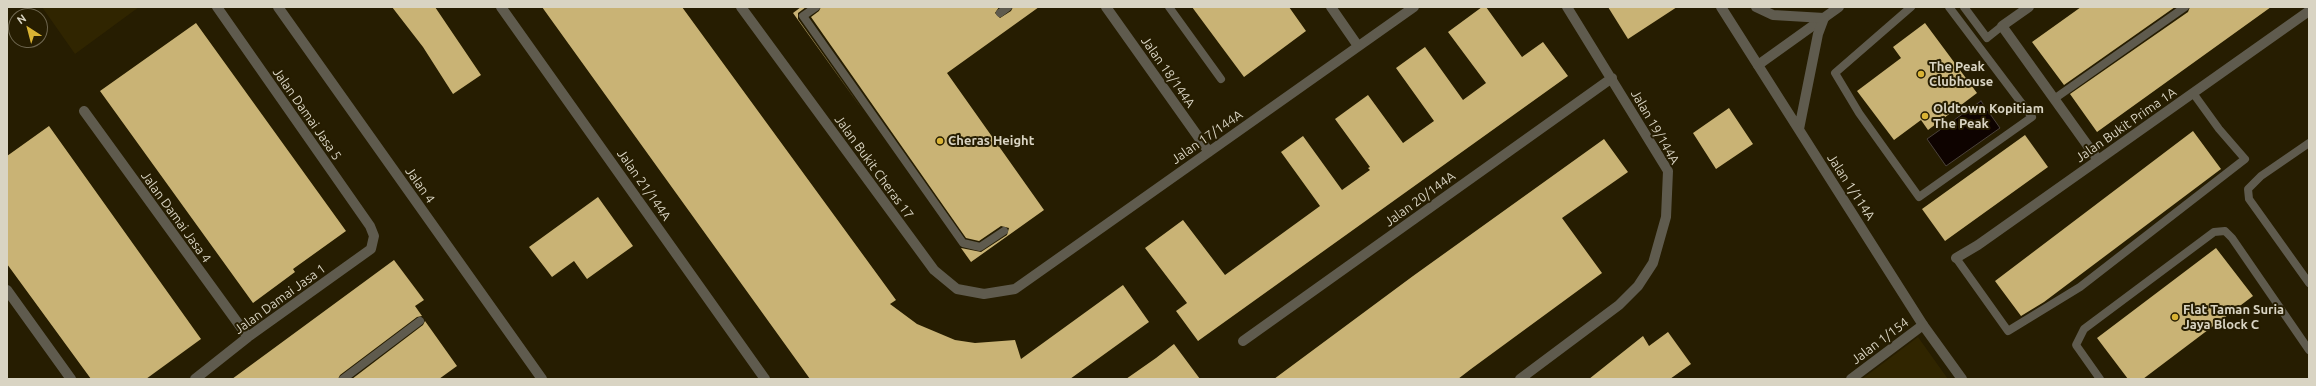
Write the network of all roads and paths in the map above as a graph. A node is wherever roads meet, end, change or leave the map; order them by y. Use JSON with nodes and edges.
{"nodes":[{"id":1,"x":217,"y":7,"type":"edge"},
{"id":2,"x":278,"y":7,"type":"edge"},
{"id":3,"x":501,"y":7,"type":"edge"},
{"id":4,"x":816,"y":7,"type":"edge"},
{"id":5,"x":1008,"y":7,"type":"edge"},
{"id":6,"x":1106,"y":7,"type":"edge"},
{"id":7,"x":1169,"y":7,"type":"edge"},
{"id":8,"x":1331,"y":7,"type":"edge"},
{"id":9,"x":1414,"y":7,"type":"edge"},
{"id":10,"x":1567,"y":7,"type":"edge"},
{"id":11,"x":1721,"y":7,"type":"edge"},
{"id":12,"x":1756,"y":7,"type":"edge"},
{"id":13,"x":1839,"y":7,"type":"edge"},
{"id":14,"x":1911,"y":7,"type":"edge"},
{"id":15,"x":1949,"y":7,"type":"edge"},
{"id":16,"x":1964,"y":7,"type":"edge"},
{"id":17,"x":2029,"y":7,"type":"edge"},
{"id":18,"x":2185,"y":7,"type":"edge"},
{"id":19,"x":2306,"y":7,"type":"edge"},
{"id":20,"x":743,"y":8,"type":"edge"},
{"id":21,"x":2309,"y":11,"type":"edge"},
{"id":22,"x":1000,"y":13,"type":"dead end"},
{"id":23,"x":1824,"y":18,"type":"junction"},
{"id":24,"x":2002,"y":26,"type":"junction"},
{"id":25,"x":1358,"y":46,"type":"junction"},
{"id":26,"x":1758,"y":65,"type":"junction"},
{"id":27,"x":1612,"y":78,"type":"junction"},
{"id":28,"x":1222,"y":79,"type":"dead end"},
{"id":29,"x":2193,"y":93,"type":"junction"},
{"id":30,"x":2054,"y":99,"type":"junction"},
{"id":31,"x":84,"y":111,"type":"dead end"},
{"id":32,"x":1799,"y":129,"type":"junction"},
{"id":33,"x":2309,"y":143,"type":"edge"},
{"id":34,"x":1208,"y":152,"type":"junction"},
{"id":35,"x":2098,"y":160,"type":"junction"},
{"id":36,"x":1004,"y":231,"type":"dead end"},
{"id":37,"x":374,"y":236,"type":"joint"},
{"id":38,"x":1956,"y":258,"type":"joint"},
{"id":39,"x":2309,"y":283,"type":"edge"},
{"id":40,"x":1015,"y":289,"type":"joint"},
{"id":41,"x":7,"y":290,"type":"edge"},
{"id":42,"x":420,"y":321,"type":"dead end"},
{"id":43,"x":1924,"y":325,"type":"junction"},
{"id":44,"x":248,"y":337,"type":"junction"},
{"id":45,"x":1243,"y":341,"type":"dead end"},
{"id":46,"x":2309,"y":350,"type":"edge"},
{"id":47,"x":71,"y":379,"type":"edge"},
{"id":48,"x":195,"y":379,"type":"edge"},
{"id":49,"x":343,"y":379,"type":"edge"},
{"id":50,"x":542,"y":379,"type":"edge"},
{"id":51,"x":765,"y":379,"type":"edge"},
{"id":52,"x":1520,"y":379,"type":"edge"},
{"id":53,"x":1851,"y":379,"type":"edge"},
{"id":54,"x":1962,"y":379,"type":"edge"},
{"id":55,"x":2100,"y":379,"type":"edge"}],
"edges":[{"from":1,"to":37,"type":"street","name":"Jalan Damai Jasa 5"},
{"from":2,"to":50,"type":"street","name":"Jalan 4"},
{"from":3,"to":51,"type":"street","name":"Jalan 21/144A"},
{"from":4,"to":36,"type":"lane"},
{"from":5,"to":22,"type":"lane"},
{"from":6,"to":34,"type":"street","name":"Jalan 18/144A"},
{"from":7,"to":28,"type":"lane"},
{"from":8,"to":25,"type":"street"},
{"from":9,"to":25,"type":"street","name":"Jalan 17/144A"},
{"from":10,"to":27,"type":"street","name":"Jalan 19/144A"},
{"from":11,"to":26,"type":"street","name":"Jalan 1/114A"},
{"from":12,"to":23,"type":"street"},
{"from":13,"to":23,"type":"street"},
{"from":14,"to":15,"type":"lane"},
{"from":16,"to":24,"type":"lane"},
{"from":17,"to":24,"type":"street"},
{"from":18,"to":30,"type":"lane"},
{"from":19,"to":21,"type":"lane"},
{"from":20,"to":40,"type":"street","name":"Jalan Bukit Cheras 17"},
{"from":21,"to":29,"type":"street","name":"Jalan Bukit Prima 1A"},
{"from":23,"to":26,"type":"street"},
{"from":23,"to":32,"type":"street"},
{"from":24,"to":30,"type":"street"},
{"from":25,"to":34,"type":"street","name":"Jalan 17/144A"},
{"from":26,"to":32,"type":"street","name":"Jalan 1/114A"},
{"from":27,"to":45,"type":"street","name":"Jalan 20/144A"},
{"from":27,"to":52,"type":"street","name":"Jalan 19/144A"},
{"from":29,"to":35,"type":"street","name":"Jalan Bukit Prima 1A"},
{"from":29,"to":38,"type":"lane"},
{"from":30,"to":35,"type":"street"},
{"from":31,"to":44,"type":"street","name":"Jalan Damai Jasa 4"},
{"from":32,"to":43,"type":"street","name":"Jalan 1/114A"},
{"from":33,"to":39,"type":"lane"},
{"from":34,"to":40,"type":"street","name":"Jalan 17/144A"},
{"from":35,"to":38,"type":"street","name":"Jalan Bukit Prima 1A"},
{"from":37,"to":44,"type":"street","name":"Jalan Damai Jasa 1"},
{"from":41,"to":47,"type":"street"},
{"from":42,"to":49,"type":"lane"},
{"from":43,"to":53,"type":"street","name":"Jalan 1/154"},
{"from":43,"to":54,"type":"street","name":"Jalan 1/114A"},
{"from":44,"to":48,"type":"street","name":"Jalan Damai Jasa 1"},
{"from":46,"to":55,"type":"lane"}]}
